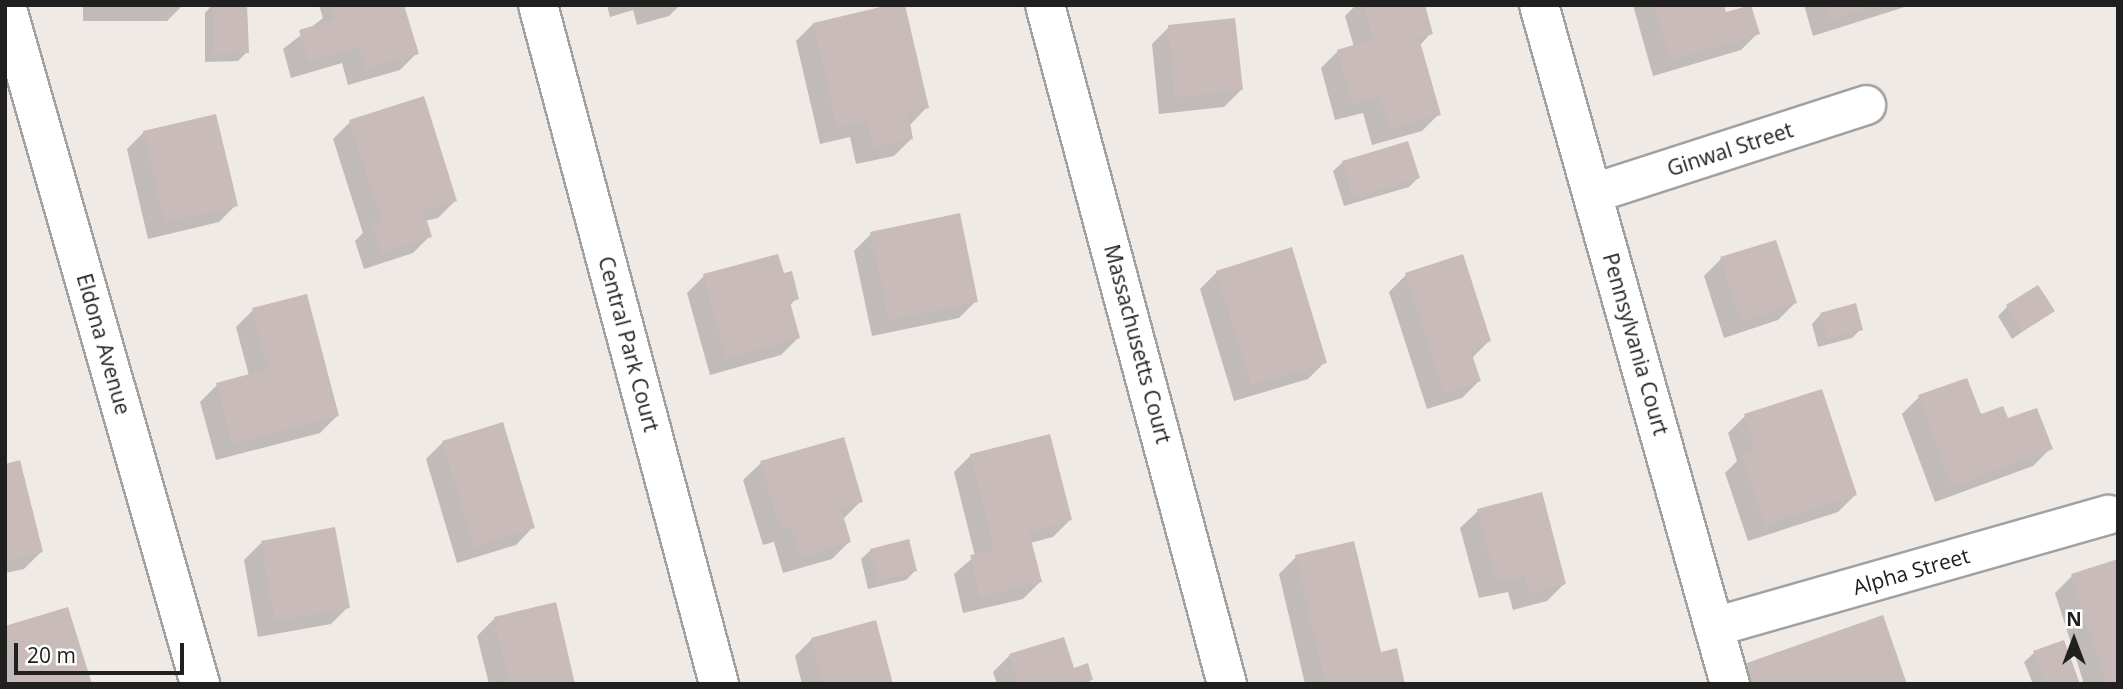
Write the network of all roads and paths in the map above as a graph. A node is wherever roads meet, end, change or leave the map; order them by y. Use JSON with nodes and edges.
{"nodes":[{"id":1,"x":6,"y":5,"type":"edge"},
{"id":2,"x":538,"y":5,"type":"edge"},
{"id":3,"x":1045,"y":5,"type":"edge"},
{"id":4,"x":1539,"y":5,"type":"edge"},
{"id":5,"x":1866,"y":105,"type":"dead end"},
{"id":6,"x":1594,"y":194,"type":"junction"},
{"id":7,"x":2108,"y":515,"type":"dead end"},
{"id":8,"x":1714,"y":626,"type":"junction"},
{"id":9,"x":200,"y":684,"type":"edge"},
{"id":10,"x":719,"y":684,"type":"edge"},
{"id":11,"x":1227,"y":684,"type":"edge"},
{"id":12,"x":1730,"y":684,"type":"edge"}],
"edges":[{"from":1,"to":9,"type":"street","name":"Eldona Avenue"},
{"from":2,"to":10,"type":"street","name":"Central Park Court"},
{"from":3,"to":11,"type":"street","name":"Massachusetts Court"},
{"from":4,"to":6,"type":"street","name":"Pennsylvania Court"},
{"from":5,"to":6,"type":"street","name":"Ginwal Street"},
{"from":6,"to":8,"type":"street","name":"Pennsylvania Court"},
{"from":7,"to":8,"type":"street","name":"Alpha Street"},
{"from":8,"to":12,"type":"street","name":"Pennsylvania Court"}]}
